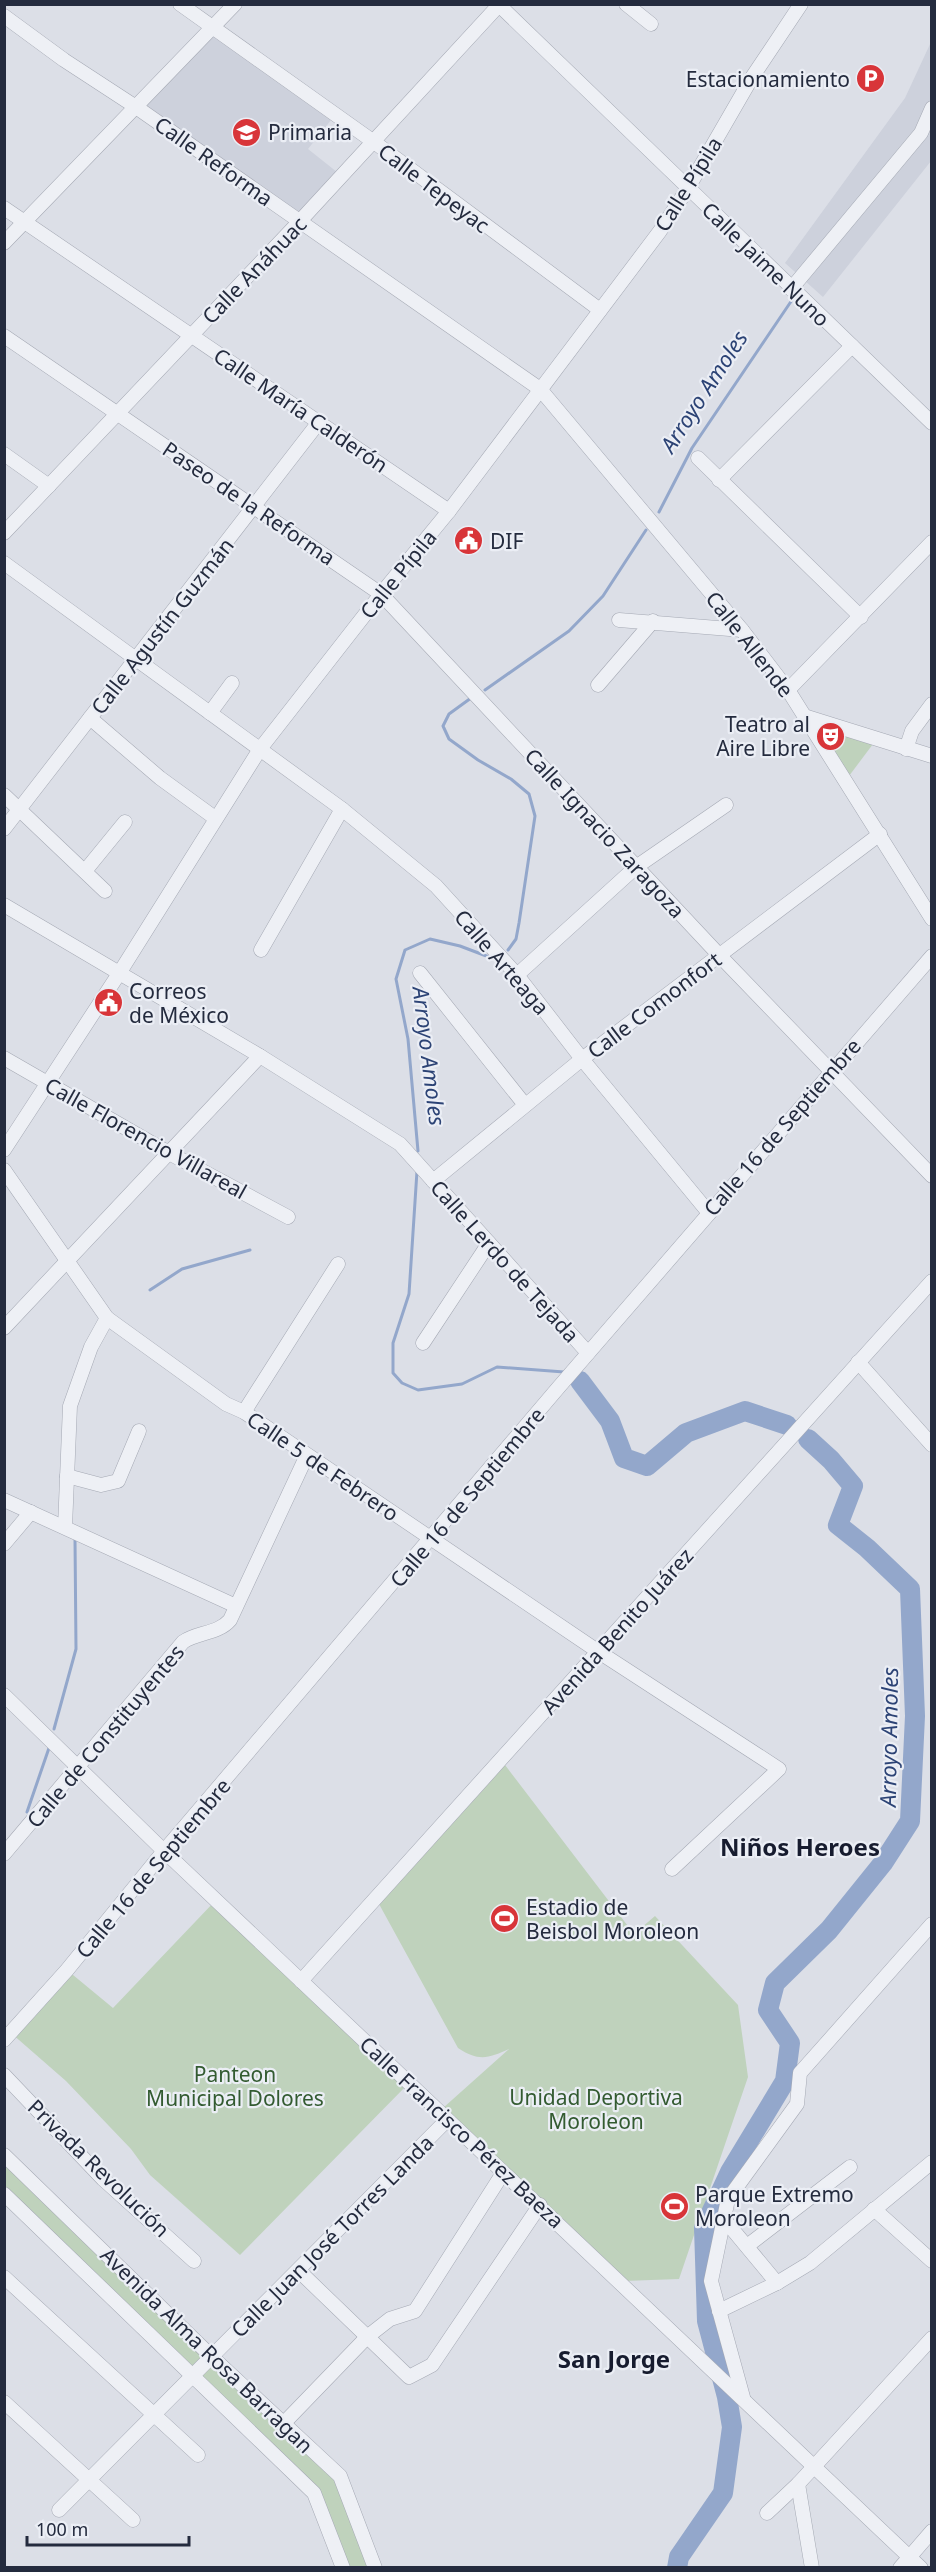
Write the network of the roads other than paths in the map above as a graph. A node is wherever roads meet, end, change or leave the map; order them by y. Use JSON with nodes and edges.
{"nodes":[{"id":1,"x":180,"y":4,"type":"edge"},
{"id":2,"x":236,"y":4,"type":"edge"},
{"id":3,"x":801,"y":4,"type":"edge"},
{"id":4,"x":499,"y":5,"type":"edge"},
{"id":5,"x":634,"y":7,"type":"edge"},
{"id":6,"x":4,"y":16,"type":"edge"},
{"id":7,"x":651,"y":24,"type":"dead end"},
{"id":8,"x":213,"y":28,"type":"junction"},
{"id":9,"x":136,"y":107,"type":"junction"},
{"id":10,"x":932,"y":108,"type":"edge"},
{"id":11,"x":926,"y":133,"type":"edge"},
{"id":12,"x":374,"y":142,"type":"junction"},
{"id":13,"x":688,"y":188,"type":"junction"},
{"id":14,"x":4,"y":208,"type":"edge"},
{"id":15,"x":300,"y":221,"type":"junction"},
{"id":16,"x":25,"y":222,"type":"junction"},
{"id":17,"x":4,"y":243,"type":"edge"},
{"id":18,"x":791,"y":289,"type":"junction"},
{"id":19,"x":600,"y":310,"type":"junction"},
{"id":20,"x":191,"y":335,"type":"junction"},
{"id":21,"x":4,"y":336,"type":"edge"},
{"id":22,"x":852,"y":346,"type":"junction"},
{"id":23,"x":540,"y":389,"type":"junction"},
{"id":24,"x":117,"y":413,"type":"junction"},
{"id":25,"x":319,"y":422,"type":"junction"},
{"id":26,"x":932,"y":423,"type":"edge"},
{"id":27,"x":4,"y":454,"type":"edge"},
{"id":28,"x":698,"y":458,"type":"dead end"},
{"id":29,"x":719,"y":480,"type":"junction"},
{"id":30,"x":49,"y":486,"type":"junction"},
{"id":31,"x":255,"y":506,"type":"junction"},
{"id":32,"x":449,"y":511,"type":"junction"},
{"id":33,"x":4,"y":533,"type":"edge"},
{"id":34,"x":932,"y":542,"type":"edge"},
{"id":35,"x":4,"y":563,"type":"edge"},
{"id":36,"x":381,"y":594,"type":"junction"},
{"id":37,"x":861,"y":617,"type":"junction"},
{"id":38,"x":619,"y":620,"type":"dead end"},
{"id":39,"x":653,"y":621,"type":"junction"},
{"id":40,"x":742,"y":630,"type":"junction"},
{"id":41,"x":135,"y":659,"type":"junction"},
{"id":42,"x":232,"y":683,"type":"dead end"},
{"id":43,"x":598,"y":685,"type":"dead end"},
{"id":44,"x":788,"y":690,"type":"junction"},
{"id":45,"x":932,"y":704,"type":"edge"},
{"id":46,"x":210,"y":713,"type":"junction"},
{"id":47,"x":807,"y":717,"type":"junction"},
{"id":48,"x":90,"y":718,"type":"junction"},
{"id":49,"x":260,"y":749,"type":"junction"},
{"id":50,"x":906,"y":749,"type":"junction"},
{"id":51,"x":932,"y":756,"type":"edge"},
{"id":52,"x":4,"y":795,"type":"edge"},
{"id":53,"x":726,"y":805,"type":"dead end"},
{"id":54,"x":342,"y":809,"type":"junction"},
{"id":55,"x":20,"y":810,"type":"junction"},
{"id":56,"x":215,"y":818,"type":"junction"},
{"id":57,"x":125,"y":822,"type":"dead end"},
{"id":58,"x":4,"y":829,"type":"edge"},
{"id":59,"x":880,"y":834,"type":"junction"},
{"id":60,"x":636,"y":867,"type":"junction"},
{"id":61,"x":85,"y":872,"type":"junction"},
{"id":62,"x":105,"y":891,"type":"dead end"},
{"id":63,"x":4,"y":905,"type":"edge"},
{"id":64,"x":932,"y":919,"type":"edge"},
{"id":65,"x":261,"y":950,"type":"dead end"},
{"id":66,"x":720,"y":956,"type":"junction"},
{"id":67,"x":932,"y":956,"type":"edge"},
{"id":68,"x":120,"y":972,"type":"junction"},
{"id":69,"x":420,"y":973,"type":"dead end"},
{"id":70,"x":516,"y":975,"type":"junction"},
{"id":71,"x":260,"y":1056,"type":"junction"},
{"id":72,"x":4,"y":1058,"type":"edge"},
{"id":73,"x":582,"y":1059,"type":"junction"},
{"id":74,"x":830,"y":1072,"type":"junction"},
{"id":75,"x":49,"y":1083,"type":"junction"},
{"id":76,"x":525,"y":1105,"type":"junction"},
{"id":77,"x":4,"y":1150,"type":"edge"},
{"id":78,"x":170,"y":1153,"type":"junction"},
{"id":79,"x":4,"y":1170,"type":"edge"},
{"id":80,"x":932,"y":1176,"type":"edge"},
{"id":81,"x":433,"y":1181,"type":"junction"},
{"id":82,"x":709,"y":1213,"type":"junction"},
{"id":83,"x":288,"y":1217,"type":"dead end"},
{"id":84,"x":489,"y":1243,"type":"junction"},
{"id":85,"x":67,"y":1261,"type":"junction"},
{"id":86,"x":338,"y":1264,"type":"dead end"},
{"id":87,"x":932,"y":1281,"type":"edge"},
{"id":88,"x":107,"y":1318,"type":"junction"},
{"id":89,"x":4,"y":1328,"type":"edge"},
{"id":90,"x":423,"y":1343,"type":"dead end"},
{"id":91,"x":588,"y":1353,"type":"junction"},
{"id":92,"x":858,"y":1362,"type":"junction"},
{"id":93,"x":244,"y":1412,"type":"junction"},
{"id":94,"x":139,"y":1431,"type":"dead end"},
{"id":95,"x":932,"y":1445,"type":"edge"},
{"id":96,"x":307,"y":1455,"type":"junction"},
{"id":97,"x":67,"y":1476,"type":"junction"},
{"id":98,"x":4,"y":1500,"type":"edge"},
{"id":99,"x":31,"y":1512,"type":"junction"},
{"id":100,"x":65,"y":1527,"type":"junction"},
{"id":101,"x":432,"y":1539,"type":"junction"},
{"id":102,"x":4,"y":1544,"type":"edge"},
{"id":103,"x":236,"y":1606,"type":"junction"},
{"id":104,"x":599,"y":1652,"type":"junction"},
{"id":105,"x":4,"y":1695,"type":"edge"},
{"id":106,"x":77,"y":1767,"type":"junction"},
{"id":107,"x":164,"y":1851,"type":"junction"},
{"id":108,"x":4,"y":1854,"type":"edge"},
{"id":109,"x":672,"y":1869,"type":"dead end"},
{"id":110,"x":932,"y":1924,"type":"edge"},
{"id":111,"x":301,"y":1981,"type":"junction"},
{"id":112,"x":4,"y":2040,"type":"edge"},
{"id":113,"x":4,"y":2075,"type":"edge"},
{"id":114,"x":447,"y":2120,"type":"junction"},
{"id":115,"x":4,"y":2155,"type":"edge"},
{"id":116,"x":932,"y":2162,"type":"edge"},
{"id":117,"x":850,"y":2167,"type":"dead end"},
{"id":118,"x":503,"y":2173,"type":"junction"},
{"id":119,"x":4,"y":2194,"type":"edge"},
{"id":120,"x":540,"y":2205,"type":"junction"},
{"id":121,"x":874,"y":2209,"type":"junction"},
{"id":122,"x":723,"y":2218,"type":"junction"},
{"id":123,"x":747,"y":2246,"type":"junction"},
{"id":124,"x":194,"y":2261,"type":"dead end"},
{"id":125,"x":932,"y":2261,"type":"edge"},
{"id":126,"x":299,"y":2271,"type":"junction"},
{"id":127,"x":4,"y":2277,"type":"edge"},
{"id":128,"x":777,"y":2283,"type":"junction"},
{"id":129,"x":719,"y":2311,"type":"junction"},
{"id":130,"x":367,"y":2337,"type":"junction"},
{"id":131,"x":932,"y":2338,"type":"edge"},
{"id":132,"x":212,"y":2357,"type":"junction"},
{"id":133,"x":194,"y":2375,"type":"junction"},
{"id":134,"x":743,"y":2398,"type":"junction"},
{"id":135,"x":4,"y":2402,"type":"edge"},
{"id":136,"x":156,"y":2415,"type":"junction"},
{"id":137,"x":283,"y":2424,"type":"junction"},
{"id":138,"x":198,"y":2455,"type":"dead end"},
{"id":139,"x":815,"y":2466,"type":"junction"},
{"id":140,"x":89,"y":2481,"type":"junction"},
{"id":141,"x":798,"y":2484,"type":"junction"},
{"id":142,"x":59,"y":2510,"type":"dead end"},
{"id":143,"x":767,"y":2513,"type":"dead end"},
{"id":144,"x":133,"y":2520,"type":"dead end"},
{"id":145,"x":932,"y":2531,"type":"edge"},
{"id":146,"x":910,"y":2557,"type":"junction"},
{"id":147,"x":343,"y":2568,"type":"edge"},
{"id":148,"x":375,"y":2568,"type":"edge"},
{"id":149,"x":812,"y":2568,"type":"edge"},
{"id":150,"x":900,"y":2568,"type":"edge"},
{"id":151,"x":921,"y":2568,"type":"edge"}],
"edges":[{"from":1,"to":8,"type":"street","name":"Calle Tepeyac"},
{"from":2,"to":8,"type":"street"},
{"from":3,"to":13,"type":"street","name":"Calle Pípila"},
{"from":4,"to":12,"type":"street","name":"Calle Anáhuac"},
{"from":4,"to":13,"type":"street","name":"Calle Jaime Nuno"},
{"from":5,"to":7,"type":"street"},
{"from":6,"to":9,"type":"street","name":"Calle Reforma"},
{"from":8,"to":9,"type":"street"},
{"from":8,"to":12,"type":"street","name":"Calle Tepeyac"},
{"from":9,"to":15,"type":"street","name":"Calle Reforma"},
{"from":9,"to":16,"type":"street"},
{"from":10,"to":11,"type":"street"},
{"from":11,"to":18,"type":"street"},
{"from":12,"to":15,"type":"street","name":"Calle Anáhuac"},
{"from":12,"to":19,"type":"street","name":"Calle Tepeyac"},
{"from":13,"to":18,"type":"street","name":"Calle Jaime Nuno"},
{"from":13,"to":19,"type":"street","name":"Calle Pípila"},
{"from":14,"to":16,"type":"street","name":"Calle María Calderón"},
{"from":15,"to":20,"type":"street","name":"Calle Anáhuac"},
{"from":15,"to":23,"type":"street","name":"Calle Reforma"},
{"from":16,"to":17,"type":"street"},
{"from":16,"to":20,"type":"street","name":"Calle María Calderón"},
{"from":18,"to":22,"type":"street","name":"Calle Jaime Nuno"},
{"from":19,"to":23,"type":"street","name":"Calle Pípila"},
{"from":20,"to":24,"type":"street","name":"Calle Anáhuac"},
{"from":20,"to":25,"type":"street","name":"Calle María Calderón"},
{"from":21,"to":24,"type":"street","name":"Paseo de la Reforma"},
{"from":22,"to":26,"type":"street","name":"Calle Jaime Nuno"},
{"from":22,"to":29,"type":"street"},
{"from":23,"to":32,"type":"street","name":"Calle Pípila"},
{"from":23,"to":40,"type":"street","name":"Calle Allende"},
{"from":24,"to":30,"type":"street","name":"Calle Anáhuac"},
{"from":24,"to":31,"type":"street","name":"Paseo de la Reforma"},
{"from":25,"to":31,"type":"street","name":"Calle Agustín Guzmán"},
{"from":25,"to":32,"type":"street","name":"Calle María Calderón"},
{"from":27,"to":30,"type":"street"},
{"from":28,"to":29,"type":"street"},
{"from":29,"to":37,"type":"street"},
{"from":30,"to":33,"type":"street","name":"Calle Anáhuac"},
{"from":31,"to":36,"type":"street","name":"Paseo de la Reforma"},
{"from":31,"to":41,"type":"street","name":"Calle Agustín Guzmán"},
{"from":32,"to":36,"type":"street","name":"Calle Pípila"},
{"from":34,"to":37,"type":"street"},
{"from":35,"to":41,"type":"street","name":"Calle Arteaga"},
{"from":36,"to":49,"type":"street","name":"Calle Pípila"},
{"from":36,"to":60,"type":"street","name":"Calle Ignacio Zaragoza"},
{"from":37,"to":44,"type":"street"},
{"from":38,"to":39,"type":"street"},
{"from":39,"to":40,"type":"street"},
{"from":39,"to":43,"type":"street"},
{"from":40,"to":44,"type":"street","name":"Calle Allende"},
{"from":41,"to":46,"type":"street","name":"Calle Arteaga"},
{"from":41,"to":48,"type":"street","name":"Calle Agustín Guzmán"},
{"from":42,"to":46,"type":"street"},
{"from":44,"to":47,"type":"street","name":"Calle Allende"},
{"from":45,"to":50,"type":"street"},
{"from":46,"to":49,"type":"street","name":"Calle Arteaga"},
{"from":47,"to":50,"type":"street"},
{"from":47,"to":59,"type":"street","name":"Calle Allende"},
{"from":48,"to":55,"type":"street","name":"Calle Agustín Guzmán"},
{"from":48,"to":56,"type":"street"},
{"from":49,"to":54,"type":"street","name":"Calle Arteaga"},
{"from":49,"to":56,"type":"street","name":"Calle Pípila"},
{"from":50,"to":51,"type":"street"},
{"from":52,"to":55,"type":"street"},
{"from":53,"to":60,"type":"street"},
{"from":54,"to":65,"type":"street"},
{"from":54,"to":70,"type":"street","name":"Calle Arteaga"},
{"from":55,"to":58,"type":"street","name":"Calle Agustín Guzmán"},
{"from":55,"to":61,"type":"street"},
{"from":56,"to":68,"type":"street","name":"Calle Pípila"},
{"from":57,"to":61,"type":"street"},
{"from":59,"to":64,"type":"street","name":"Calle Allende"},
{"from":59,"to":66,"type":"street","name":"Calle Comonfort"},
{"from":60,"to":66,"type":"street","name":"Calle Ignacio Zaragoza"},
{"from":60,"to":70,"type":"street"},
{"from":61,"to":62,"type":"street"},
{"from":63,"to":68,"type":"street"},
{"from":66,"to":73,"type":"street","name":"Calle Comonfort"},
{"from":66,"to":74,"type":"street","name":"Calle Ignacio Zaragoza"},
{"from":67,"to":74,"type":"street","name":"Calle 16 de Septiembre"},
{"from":68,"to":71,"type":"street"},
{"from":68,"to":75,"type":"street","name":"Calle Pípila"},
{"from":69,"to":76,"type":"street"},
{"from":70,"to":73,"type":"street","name":"Calle Arteaga"},
{"from":71,"to":78,"type":"street"},
{"from":71,"to":81,"type":"street","name":"Calle Lerdo de Tejada"},
{"from":72,"to":75,"type":"street","name":"Calle Florencio Villareal"},
{"from":73,"to":76,"type":"street","name":"Calle Comonfort"},
{"from":73,"to":82,"type":"street","name":"Calle Arteaga"},
{"from":74,"to":80,"type":"street","name":"Calle Ignacio Zaragoza"},
{"from":74,"to":82,"type":"street","name":"Calle 16 de Septiembre"},
{"from":75,"to":77,"type":"street","name":"Calle Pípila"},
{"from":75,"to":78,"type":"street","name":"Calle Florencio Villareal"},
{"from":76,"to":81,"type":"street","name":"Calle Comonfort"},
{"from":78,"to":83,"type":"street","name":"Calle Florencio Villareal"},
{"from":78,"to":85,"type":"street"},
{"from":79,"to":85,"type":"street","name":"Calle 5 de Febrero"},
{"from":81,"to":84,"type":"street","name":"Calle Lerdo de Tejada"},
{"from":82,"to":91,"type":"street","name":"Calle 16 de Septiembre"},
{"from":84,"to":90,"type":"street"},
{"from":84,"to":91,"type":"street","name":"Calle Lerdo de Tejada"},
{"from":85,"to":88,"type":"street","name":"Calle 5 de Febrero"},
{"from":85,"to":89,"type":"street"},
{"from":86,"to":93,"type":"street"},
{"from":87,"to":92,"type":"street","name":"Avenida Benito Juárez"},
{"from":88,"to":93,"type":"street","name":"Calle 5 de Febrero"},
{"from":88,"to":97,"type":"street"},
{"from":91,"to":101,"type":"street","name":"Calle 16 de Septiembre"},
{"from":92,"to":95,"type":"street"},
{"from":92,"to":104,"type":"street","name":"Avenida Benito Juárez"},
{"from":93,"to":96,"type":"street","name":"Calle 5 de Febrero"},
{"from":94,"to":97,"type":"street"},
{"from":96,"to":101,"type":"street","name":"Calle 5 de Febrero"},
{"from":96,"to":103,"type":"street","name":"Calle de Constituyentes"},
{"from":97,"to":100,"type":"street"},
{"from":98,"to":99,"type":"street"},
{"from":99,"to":100,"type":"street"},
{"from":99,"to":102,"type":"street"},
{"from":100,"to":103,"type":"street"},
{"from":101,"to":104,"type":"street","name":"Calle 5 de Febrero"},
{"from":101,"to":107,"type":"street","name":"Calle 16 de Septiembre"},
{"from":103,"to":106,"type":"street","name":"Calle de Constituyentes"},
{"from":104,"to":109,"type":"street","name":"Calle 5 de Febrero"},
{"from":104,"to":111,"type":"street","name":"Avenida Benito Juárez"},
{"from":105,"to":106,"type":"street","name":"Calle Francisco Pérez Baeza"},
{"from":106,"to":107,"type":"street","name":"Calle Francisco Pérez Baeza"},
{"from":106,"to":108,"type":"street","name":"Calle de Constituyentes"},
{"from":107,"to":111,"type":"street","name":"Calle Francisco Pérez Baeza"},
{"from":107,"to":112,"type":"street","name":"Calle 16 de Septiembre"},
{"from":110,"to":122,"type":"street"},
{"from":111,"to":114,"type":"street","name":"Calle Francisco Pérez Baeza"},
{"from":113,"to":124,"type":"street","name":"Privada Revolución"},
{"from":114,"to":118,"type":"street","name":"Calle Francisco Pérez Baeza"},
{"from":114,"to":126,"type":"street","name":"Calle Juan José Torres Landa"},
{"from":115,"to":132,"type":"street","name":"Avenida Alma Rosa Barragan"},
{"from":116,"to":121,"type":"street"},
{"from":117,"to":123,"type":"street"},
{"from":118,"to":120,"type":"street","name":"Calle Francisco Pérez Baeza"},
{"from":118,"to":130,"type":"street"},
{"from":119,"to":133,"type":"street","name":"Avenida Alma Rosa Barragan"},
{"from":120,"to":130,"type":"street"},
{"from":120,"to":134,"type":"street","name":"Calle Francisco Pérez Baeza"},
{"from":121,"to":125,"type":"street"},
{"from":121,"to":128,"type":"street"},
{"from":122,"to":123,"type":"street"},
{"from":122,"to":129,"type":"street"},
{"from":123,"to":128,"type":"street"},
{"from":126,"to":130,"type":"street"},
{"from":126,"to":132,"type":"street","name":"Calle Juan José Torres Landa"},
{"from":127,"to":136,"type":"street"},
{"from":128,"to":129,"type":"street"},
{"from":129,"to":134,"type":"street"},
{"from":130,"to":137,"type":"street"},
{"from":131,"to":139,"type":"street"},
{"from":132,"to":133,"type":"street","name":"Calle Juan José Torres Landa"},
{"from":132,"to":137,"type":"street","name":"Avenida Alma Rosa Barragan"},
{"from":133,"to":136,"type":"street","name":"Calle Juan José Torres Landa"},
{"from":133,"to":147,"type":"street","name":"Avenida Alma Rosa Barragan"},
{"from":134,"to":139,"type":"street","name":"Calle Francisco Pérez Baeza"},
{"from":135,"to":140,"type":"street"},
{"from":136,"to":138,"type":"street"},
{"from":136,"to":140,"type":"street","name":"Calle Juan José Torres Landa"},
{"from":137,"to":148,"type":"street","name":"Avenida Alma Rosa Barragan"},
{"from":139,"to":141,"type":"street"},
{"from":139,"to":146,"type":"street","name":"Calle Francisco Pérez Baeza"},
{"from":140,"to":142,"type":"street","name":"Calle Juan José Torres Landa"},
{"from":140,"to":144,"type":"street"},
{"from":141,"to":143,"type":"street"},
{"from":141,"to":149,"type":"street"},
{"from":145,"to":146,"type":"street"},
{"from":146,"to":150,"type":"street"},
{"from":146,"to":151,"type":"street","name":"Calle Francisco Pérez Baeza"}]}
